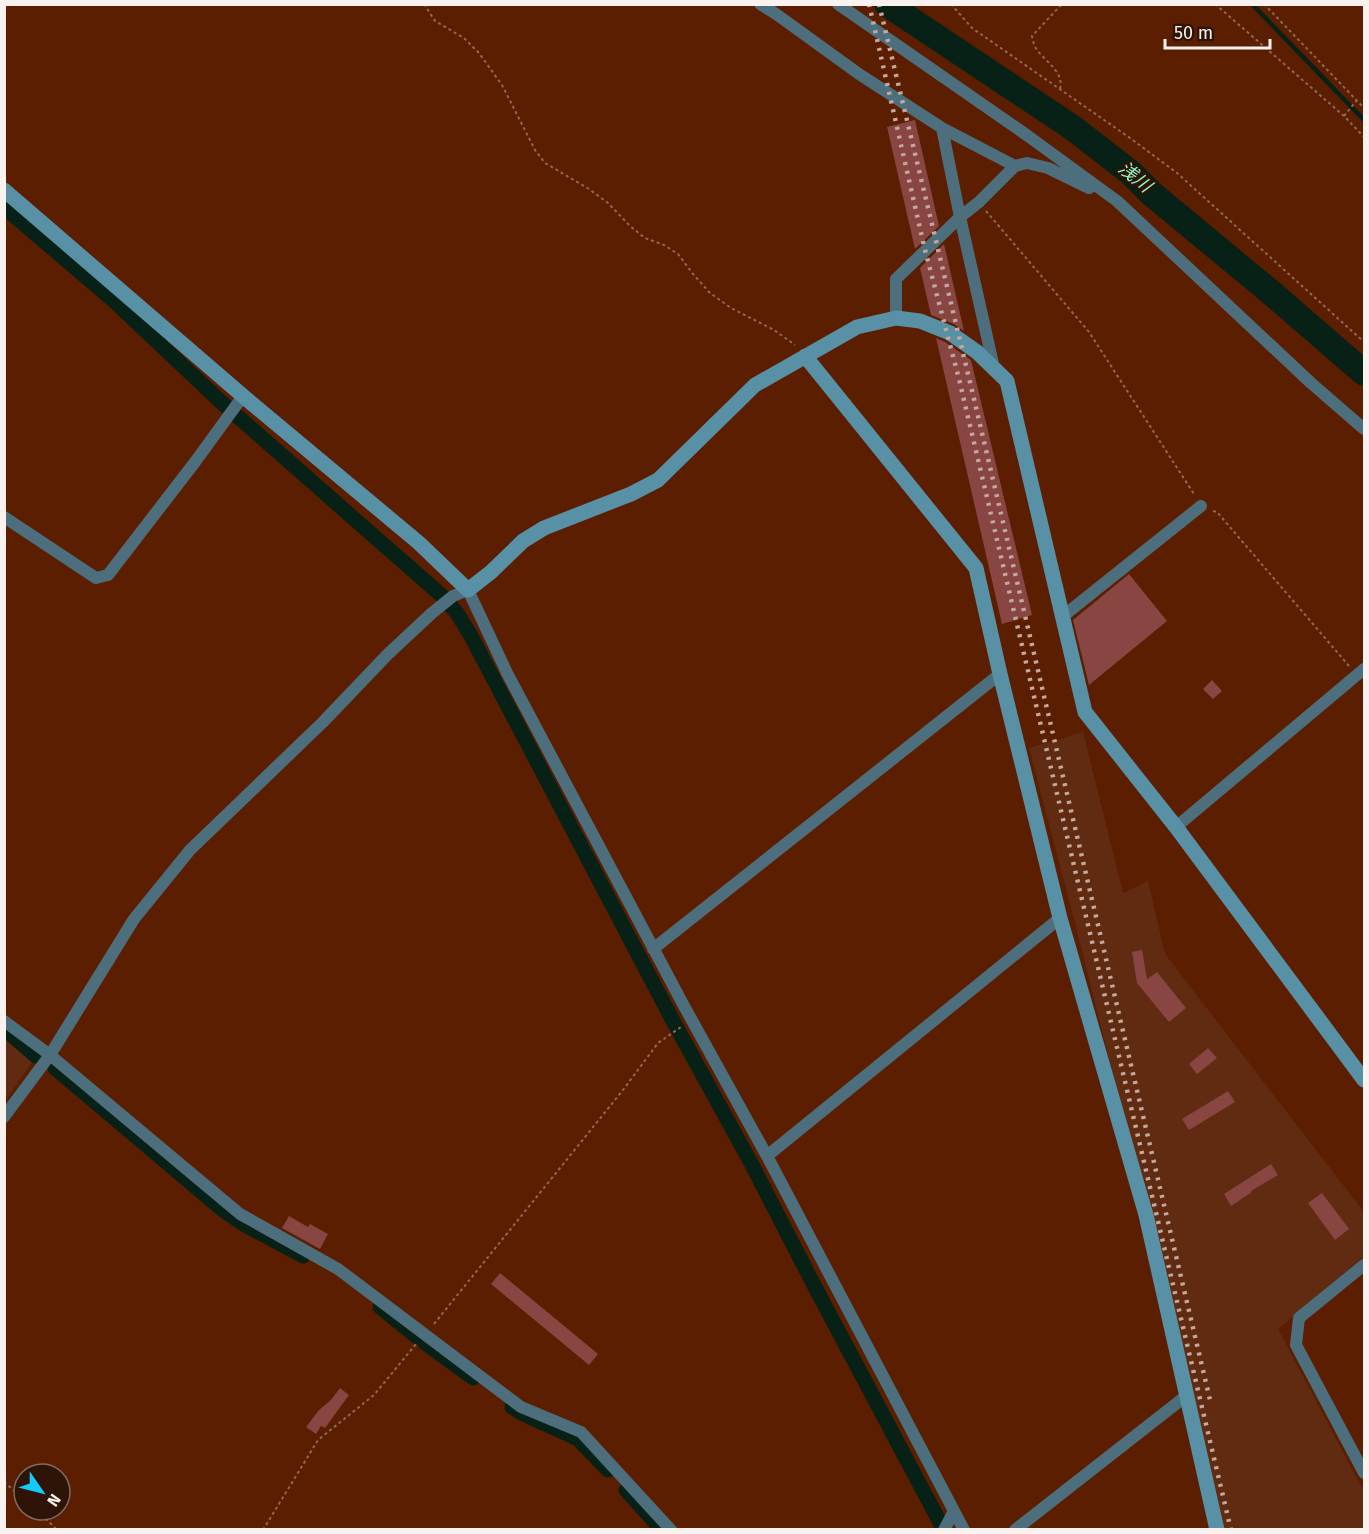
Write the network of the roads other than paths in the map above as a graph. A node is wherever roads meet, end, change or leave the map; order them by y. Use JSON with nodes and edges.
{"nodes":[{"id":1,"x":760,"y":4,"type":"edge"},
{"id":2,"x":838,"y":4,"type":"edge"},
{"id":3,"x":942,"y":128,"type":"junction"},
{"id":4,"x":1015,"y":166,"type":"junction"},
{"id":5,"x":4,"y":190,"type":"edge"},
{"id":6,"x":1117,"y":201,"type":"junction"},
{"id":7,"x":960,"y":217,"type":"junction"},
{"id":8,"x":896,"y":318,"type":"junction"},
{"id":9,"x":805,"y":356,"type":"junction"},
{"id":10,"x":994,"y":368,"type":"junction"},
{"id":11,"x":240,"y":399,"type":"junction"},
{"id":12,"x":1365,"y":429,"type":"edge"},
{"id":13,"x":1201,"y":506,"type":"road end"},
{"id":14,"x":4,"y":517,"type":"edge"},
{"id":15,"x":468,"y":590,"type":"junction"},
{"id":16,"x":1062,"y":617,"type":"junction"},
{"id":17,"x":1361,"y":672,"type":"edge"},
{"id":18,"x":1000,"y":674,"type":"junction"},
{"id":19,"x":1176,"y":827,"type":"junction"},
{"id":20,"x":1060,"y":918,"type":"junction"},
{"id":21,"x":653,"y":949,"type":"junction"},
{"id":22,"x":4,"y":1021,"type":"edge"},
{"id":23,"x":50,"y":1055,"type":"junction"},
{"id":24,"x":1365,"y":1080,"type":"edge"},
{"id":25,"x":4,"y":1117,"type":"edge"},
{"id":26,"x":767,"y":1156,"type":"junction"},
{"id":27,"x":1365,"y":1265,"type":"edge"},
{"id":28,"x":1186,"y":1396,"type":"junction"},
{"id":29,"x":1365,"y":1473,"type":"edge"},
{"id":30,"x":949,"y":1520,"type":"edge"},
{"id":31,"x":671,"y":1530,"type":"edge"},
{"id":32,"x":964,"y":1530,"type":"edge"},
{"id":33,"x":1015,"y":1530,"type":"edge"},
{"id":34,"x":1217,"y":1530,"type":"edge"}],
"edges":[{"from":1,"to":3,"type":"street"},
{"from":2,"to":6,"type":"street"},
{"from":3,"to":4,"type":"street"},
{"from":3,"to":7,"type":"street"},
{"from":4,"to":6,"type":"street"},
{"from":4,"to":7,"type":"street"},
{"from":5,"to":11,"type":"street"},
{"from":6,"to":12,"type":"street"},
{"from":7,"to":8,"type":"street"},
{"from":7,"to":10,"type":"street"},
{"from":8,"to":9,"type":"street"},
{"from":8,"to":10,"type":"street"},
{"from":9,"to":15,"type":"street"},
{"from":9,"to":18,"type":"street"},
{"from":10,"to":16,"type":"street"},
{"from":11,"to":14,"type":"street"},
{"from":11,"to":15,"type":"street"},
{"from":13,"to":16,"type":"street"},
{"from":15,"to":21,"type":"street"},
{"from":15,"to":23,"type":"street"},
{"from":16,"to":19,"type":"street"},
{"from":17,"to":19,"type":"street"},
{"from":18,"to":20,"type":"street"},
{"from":18,"to":21,"type":"street"},
{"from":19,"to":24,"type":"street"},
{"from":20,"to":26,"type":"street"},
{"from":20,"to":28,"type":"street"},
{"from":21,"to":26,"type":"street"},
{"from":22,"to":23,"type":"street"},
{"from":23,"to":25,"type":"street"},
{"from":23,"to":31,"type":"street"},
{"from":26,"to":30,"type":"street"},
{"from":27,"to":29,"type":"street"},
{"from":28,"to":33,"type":"street"},
{"from":28,"to":34,"type":"street"},
{"from":30,"to":32,"type":"street"}]}
